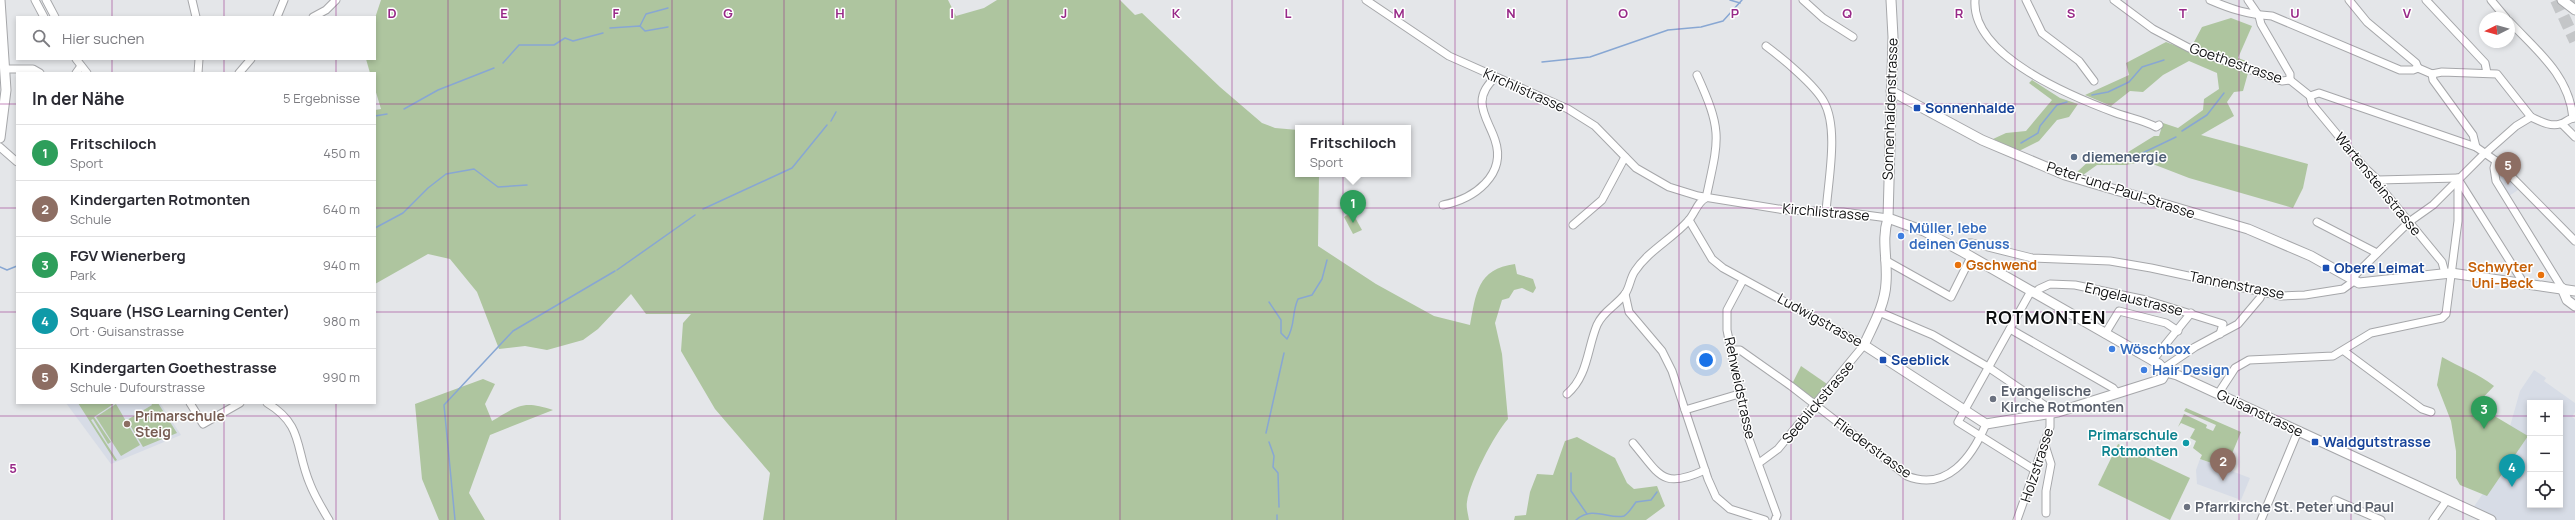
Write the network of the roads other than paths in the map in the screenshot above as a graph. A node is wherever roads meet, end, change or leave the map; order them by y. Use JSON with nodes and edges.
{"nodes":[{"id":1,"x":0,"y":0,"type":"edge"},
{"id":2,"x":35,"y":0,"type":"edge"},
{"id":3,"x":46,"y":0,"type":"edge"},
{"id":4,"x":192,"y":0,"type":"edge"},
{"id":5,"x":284,"y":0,"type":"edge"},
{"id":6,"x":336,"y":0,"type":"edge"},
{"id":7,"x":1366,"y":0,"type":"edge"},
{"id":8,"x":1803,"y":0,"type":"edge"},
{"id":9,"x":1891,"y":0,"type":"edge"},
{"id":10,"x":1975,"y":0,"type":"edge"},
{"id":11,"x":2026,"y":0,"type":"edge"},
{"id":12,"x":2114,"y":0,"type":"edge"},
{"id":13,"x":2210,"y":0,"type":"edge"},
{"id":14,"x":2248,"y":0,"type":"edge"},
{"id":15,"x":2349,"y":0,"type":"edge"},
{"id":16,"x":2426,"y":0,"type":"edge"},
{"id":17,"x":2491,"y":0,"type":"edge"},
{"id":18,"x":2562,"y":0,"type":"edge"},
{"id":19,"x":2575,"y":10,"type":"edge"},
{"id":20,"x":2501,"y":12,"type":"edge"},
{"id":21,"x":43,"y":16,"type":"edge"},
{"id":22,"x":54,"y":16,"type":"edge"},
{"id":23,"x":196,"y":16,"type":"edge"},
{"id":24,"x":277,"y":16,"type":"edge"},
{"id":25,"x":315,"y":16,"type":"edge"},
{"id":26,"x":2259,"y":16,"type":"junction"},
{"id":27,"x":2515,"y":27,"type":"edge"},
{"id":28,"x":1853,"y":37,"type":"dead end"},
{"id":29,"x":1766,"y":46,"type":"dead end"},
{"id":30,"x":77,"y":60,"type":"edge"},
{"id":31,"x":199,"y":60,"type":"edge"},
{"id":32,"x":251,"y":60,"type":"edge"},
{"id":33,"x":81,"y":66,"type":"junction"},
{"id":34,"x":2418,"y":68,"type":"junction"},
{"id":35,"x":5,"y":69,"type":"junction"},
{"id":36,"x":38,"y":72,"type":"edge"},
{"id":37,"x":77,"y":72,"type":"edge"},
{"id":38,"x":86,"y":72,"type":"edge"},
{"id":39,"x":198,"y":72,"type":"edge"},
{"id":40,"x":240,"y":72,"type":"edge"},
{"id":41,"x":2487,"y":73,"type":"junction"},
{"id":42,"x":2432,"y":74,"type":"junction"},
{"id":43,"x":1697,"y":75,"type":"dead end"},
{"id":44,"x":1494,"y":78,"type":"junction"},
{"id":45,"x":2290,"y":80,"type":"junction"},
{"id":46,"x":2094,"y":81,"type":"dead end"},
{"id":47,"x":1891,"y":91,"type":"junction"},
{"id":48,"x":2310,"y":96,"type":"junction"},
{"id":49,"x":2531,"y":117,"type":"junction"},
{"id":50,"x":2574,"y":118,"type":"edge"},
{"id":51,"x":2562,"y":124,"type":"junction"},
{"id":52,"x":2159,"y":125,"type":"dead end"},
{"id":53,"x":2575,"y":137,"type":"edge"},
{"id":54,"x":0,"y":138,"type":"edge"},
{"id":55,"x":0,"y":147,"type":"edge"},
{"id":56,"x":2476,"y":147,"type":"junction"},
{"id":57,"x":2486,"y":152,"type":"junction"},
{"id":58,"x":1625,"y":157,"type":"junction"},
{"id":59,"x":2496,"y":160,"type":"junction"},
{"id":60,"x":16,"y":161,"type":"edge"},
{"id":61,"x":2458,"y":178,"type":"junction"},
{"id":62,"x":2378,"y":180,"type":"junction"},
{"id":63,"x":1706,"y":198,"type":"junction"},
{"id":64,"x":1443,"y":205,"type":"dead end"},
{"id":65,"x":1826,"y":212,"type":"junction"},
{"id":66,"x":1888,"y":218,"type":"junction"},
{"id":67,"x":1689,"y":220,"type":"junction"},
{"id":68,"x":2317,"y":222,"type":"dead end"},
{"id":69,"x":2409,"y":222,"type":"junction"},
{"id":70,"x":1573,"y":225,"type":"dead end"},
{"id":71,"x":2575,"y":240,"type":"edge"},
{"id":72,"x":2378,"y":253,"type":"junction"},
{"id":73,"x":1967,"y":254,"type":"junction"},
{"id":74,"x":1886,"y":260,"type":"junction"},
{"id":75,"x":2448,"y":273,"type":"junction"},
{"id":76,"x":1743,"y":280,"type":"junction"},
{"id":77,"x":2352,"y":280,"type":"junction"},
{"id":78,"x":2523,"y":282,"type":"junction"},
{"id":79,"x":2562,"y":288,"type":"junction"},
{"id":80,"x":2575,"y":291,"type":"edge"},
{"id":81,"x":2033,"y":292,"type":"junction"},
{"id":82,"x":2262,"y":293,"type":"junction"},
{"id":83,"x":1625,"y":294,"type":"junction"},
{"id":84,"x":2575,"y":306,"type":"edge"},
{"id":85,"x":1879,"y":312,"type":"junction"},
{"id":86,"x":2191,"y":313,"type":"junction"},
{"id":87,"x":2010,"y":329,"type":"junction"},
{"id":88,"x":2178,"y":331,"type":"junction"},
{"id":89,"x":2105,"y":334,"type":"junction"},
{"id":90,"x":2220,"y":334,"type":"junction"},
{"id":91,"x":1864,"y":345,"type":"junction"},
{"id":92,"x":1731,"y":350,"type":"junction"},
{"id":93,"x":2344,"y":351,"type":"junction"},
{"id":94,"x":2152,"y":361,"type":"junction"},
{"id":95,"x":1988,"y":367,"type":"junction"},
{"id":96,"x":2165,"y":370,"type":"junction"},
{"id":97,"x":2117,"y":393,"type":"junction"},
{"id":98,"x":1568,"y":394,"type":"dead end"},
{"id":99,"x":1738,"y":394,"type":"junction"},
{"id":100,"x":2218,"y":394,"type":"junction"},
{"id":101,"x":191,"y":404,"type":"edge"},
{"id":102,"x":238,"y":404,"type":"edge"},
{"id":103,"x":269,"y":404,"type":"edge"},
{"id":104,"x":1815,"y":404,"type":"junction"},
{"id":105,"x":1964,"y":409,"type":"junction"},
{"id":106,"x":1685,"y":410,"type":"junction"},
{"id":107,"x":2431,"y":412,"type":"dead end"},
{"id":108,"x":2051,"y":413,"type":"junction"},
{"id":109,"x":1986,"y":424,"type":"junction"},
{"id":110,"x":2298,"y":431,"type":"junction"},
{"id":111,"x":1980,"y":437,"type":"junction"},
{"id":112,"x":2044,"y":442,"type":"junction"},
{"id":113,"x":1634,"y":443,"type":"dead end"},
{"id":114,"x":1759,"y":464,"type":"junction"},
{"id":115,"x":2034,"y":469,"type":"junction"},
{"id":116,"x":1705,"y":470,"type":"junction"},
{"id":117,"x":2335,"y":500,"type":"dead end"},
{"id":118,"x":2446,"y":500,"type":"junction"},
{"id":119,"x":2046,"y":513,"type":"dead end"},
{"id":120,"x":329,"y":520,"type":"edge"},
{"id":121,"x":1765,"y":520,"type":"edge"},
{"id":122,"x":1776,"y":520,"type":"edge"},
{"id":123,"x":2017,"y":520,"type":"edge"},
{"id":124,"x":2261,"y":520,"type":"edge"},
{"id":125,"x":2381,"y":520,"type":"edge"},
{"id":126,"x":2433,"y":520,"type":"edge"},
{"id":127,"x":2490,"y":520,"type":"edge"}],
"edges":[{"from":1,"to":35,"type":"street"},
{"from":2,"to":21,"type":"street"},
{"from":3,"to":22,"type":"street"},
{"from":4,"to":23,"type":"street"},
{"from":5,"to":24,"type":"street"},
{"from":6,"to":25,"type":"street"},
{"from":7,"to":44,"type":"street","name":"Kirchlistrasse"},
{"from":8,"to":28,"type":"street"},
{"from":9,"to":47,"type":"street","name":"Sonnenhaldenstrasse"},
{"from":10,"to":52,"type":"street"},
{"from":11,"to":46,"type":"street"},
{"from":12,"to":45,"type":"street","name":"Goethestrasse"},
{"from":13,"to":26,"type":"street"},
{"from":14,"to":26,"type":"street"},
{"from":15,"to":34,"type":"street"},
{"from":16,"to":41,"type":"street"},
{"from":17,"to":20,"type":"street"},
{"from":18,"to":19,"type":"street"},
{"from":26,"to":34,"type":"street"},
{"from":26,"to":45,"type":"street"},
{"from":27,"to":50,"type":"street"},
{"from":29,"to":65,"type":"street"},
{"from":30,"to":33,"type":"street"},
{"from":31,"to":39,"type":"street"},
{"from":32,"to":40,"type":"street"},
{"from":33,"to":37,"type":"street"},
{"from":33,"to":38,"type":"street"},
{"from":34,"to":42,"type":"street"},
{"from":35,"to":36,"type":"street"},
{"from":35,"to":54,"type":"street"},
{"from":41,"to":42,"type":"street"},
{"from":41,"to":49,"type":"street"},
{"from":42,"to":56,"type":"street"},
{"from":43,"to":63,"type":"street"},
{"from":44,"to":58,"type":"street","name":"Kirchlistrasse"},
{"from":44,"to":64,"type":"street"},
{"from":45,"to":48,"type":"street","name":"Goethestrasse"},
{"from":47,"to":66,"type":"street","name":"Sonnenhaldenstrasse"},
{"from":47,"to":77,"type":"street","name":"Peter-und-Paul-Strasse"},
{"from":48,"to":56,"type":"street"},
{"from":48,"to":62,"type":"street","name":"Wartensteinstrasse"},
{"from":49,"to":51,"type":"street"},
{"from":49,"to":57,"type":"street","name":"Tannenstrasse"},
{"from":50,"to":51,"type":"street"},
{"from":51,"to":53,"type":"street"},
{"from":55,"to":60,"type":"street"},
{"from":56,"to":57,"type":"street"},
{"from":57,"to":59,"type":"street"},
{"from":57,"to":61,"type":"street","name":"Tannenstrasse"},
{"from":58,"to":63,"type":"street","name":"Kirchlistrasse"},
{"from":58,"to":70,"type":"street"},
{"from":59,"to":71,"type":"street"},
{"from":59,"to":79,"type":"street"},
{"from":61,"to":62,"type":"street"},
{"from":61,"to":69,"type":"street","name":"Tannenstrasse"},
{"from":61,"to":75,"type":"street"},
{"from":61,"to":78,"type":"street"},
{"from":62,"to":69,"type":"street","name":"Wartensteinstrasse"},
{"from":63,"to":65,"type":"street","name":"Kirchlistrasse"},
{"from":63,"to":67,"type":"street"},
{"from":65,"to":66,"type":"street","name":"Kirchlistrasse"},
{"from":66,"to":73,"type":"street","name":"Guisanstrasse"},
{"from":66,"to":74,"type":"street","name":"Seeblickstrasse"},
{"from":67,"to":76,"type":"street","name":"Ludwigstrasse"},
{"from":67,"to":83,"type":"street"},
{"from":68,"to":72,"type":"street"},
{"from":69,"to":72,"type":"street","name":"Tannenstrasse"},
{"from":69,"to":75,"type":"street","name":"Wartensteinstrasse"},
{"from":72,"to":77,"type":"street","name":"Tannenstrasse"},
{"from":73,"to":74,"type":"street"},
{"from":73,"to":81,"type":"street","name":"Guisanstrasse"},
{"from":73,"to":82,"type":"street","name":"Tannenstrasse"},
{"from":74,"to":85,"type":"street","name":"Seeblickstrasse"},
{"from":75,"to":77,"type":"street"},
{"from":75,"to":78,"type":"street"},
{"from":75,"to":93,"type":"street"},
{"from":76,"to":91,"type":"street","name":"Ludwigstrasse"},
{"from":76,"to":92,"type":"street","name":"Rehweidstrasse"},
{"from":77,"to":82,"type":"street","name":"Tannenstrasse"},
{"from":78,"to":79,"type":"street"},
{"from":79,"to":80,"type":"street"},
{"from":79,"to":84,"type":"street"},
{"from":81,"to":86,"type":"street","name":"Engelaustrasse"},
{"from":81,"to":87,"type":"street"},
{"from":81,"to":89,"type":"street","name":"Guisanstrasse"},
{"from":82,"to":90,"type":"street"},
{"from":83,"to":98,"type":"street"},
{"from":83,"to":106,"type":"street"},
{"from":85,"to":91,"type":"street","name":"Seeblickstrasse"},
{"from":85,"to":95,"type":"street"},
{"from":86,"to":88,"type":"street"},
{"from":86,"to":90,"type":"street","name":"Engelaustrasse"},
{"from":87,"to":95,"type":"street"},
{"from":87,"to":97,"type":"street"},
{"from":88,"to":89,"type":"street"},
{"from":88,"to":94,"type":"street"},
{"from":89,"to":94,"type":"street","name":"Guisanstrasse"},
{"from":90,"to":96,"type":"street"},
{"from":91,"to":104,"type":"street","name":"Seeblickstrasse"},
{"from":91,"to":105,"type":"street","name":"Ludwigstrasse"},
{"from":92,"to":99,"type":"street","name":"Rehweidstrasse"},
{"from":92,"to":104,"type":"street","name":"Fliederstrasse"},
{"from":93,"to":100,"type":"street"},
{"from":93,"to":107,"type":"street"},
{"from":94,"to":96,"type":"street","name":"Guisanstrasse"},
{"from":95,"to":105,"type":"street"},
{"from":95,"to":108,"type":"street"},
{"from":96,"to":97,"type":"street","name":"Holzstrasse"},
{"from":96,"to":100,"type":"street","name":"Guisanstrasse"},
{"from":97,"to":108,"type":"street","name":"Holzstrasse"},
{"from":99,"to":106,"type":"street"},
{"from":99,"to":114,"type":"street","name":"Rehweidstrasse"},
{"from":100,"to":110,"type":"street","name":"Guisanstrasse"},
{"from":101,"to":102,"type":"street"},
{"from":103,"to":120,"type":"street"},
{"from":104,"to":111,"type":"street","name":"Fliederstrasse"},
{"from":104,"to":114,"type":"street","name":"Seeblickstrasse"},
{"from":105,"to":109,"type":"street","name":"Ludwigstrasse"},
{"from":105,"to":111,"type":"street"},
{"from":106,"to":116,"type":"street"},
{"from":108,"to":109,"type":"street"},
{"from":108,"to":112,"type":"street","name":"Holzstrasse"},
{"from":109,"to":111,"type":"street","name":"Fliederstrasse"},
{"from":110,"to":118,"type":"street","name":"Guisanstrasse"},
{"from":110,"to":124,"type":"street"},
{"from":111,"to":115,"type":"street"},
{"from":112,"to":115,"type":"street","name":"Holzstrasse"},
{"from":112,"to":119,"type":"street"},
{"from":113,"to":116,"type":"street"},
{"from":114,"to":122,"type":"street","name":"Rehweidstrasse"},
{"from":115,"to":123,"type":"street","name":"Holzstrasse"},
{"from":116,"to":121,"type":"street"},
{"from":117,"to":125,"type":"street"},
{"from":118,"to":126,"type":"street"},
{"from":118,"to":127,"type":"street","name":"Guisanstrasse"}]}
